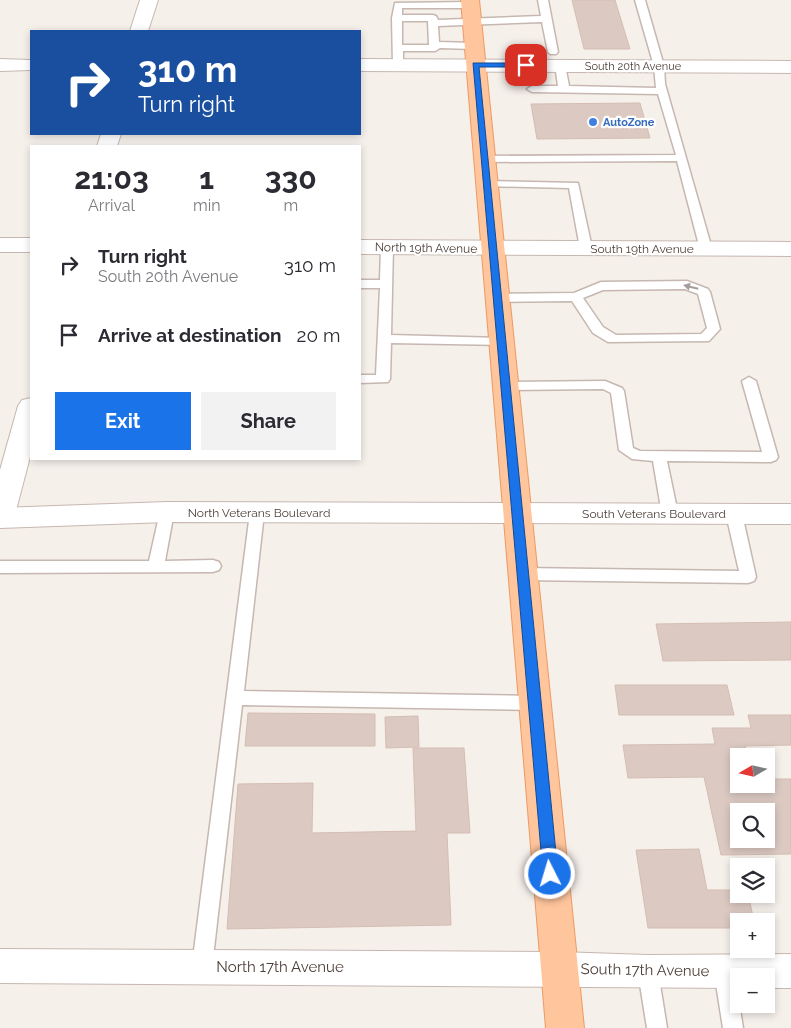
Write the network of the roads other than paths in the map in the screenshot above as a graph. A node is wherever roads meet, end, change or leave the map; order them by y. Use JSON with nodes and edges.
{"nodes":[{"id":1,"x":149,"y":0,"type":"edge"},
{"id":2,"x":543,"y":0,"type":"edge"},
{"id":3,"x":640,"y":0,"type":"edge"},
{"id":4,"x":398,"y":18,"type":"junction"},
{"id":5,"x":547,"y":19,"type":"junction"},
{"id":6,"x":472,"y":27,"type":"edge"},
{"id":7,"x":433,"y":28,"type":"junction"},
{"id":8,"x":139,"y":30,"type":"edge"},
{"id":9,"x":434,"y":45,"type":"junction"},
{"id":10,"x":398,"y":56,"type":"junction"},
{"id":11,"x":556,"y":59,"type":"junction"},
{"id":12,"x":0,"y":65,"type":"edge"},
{"id":13,"x":30,"y":65,"type":"edge"},
{"id":14,"x":361,"y":65,"type":"edge"},
{"id":15,"x":659,"y":66,"type":"junction"},
{"id":16,"x":791,"y":67,"type":"edge"},
{"id":17,"x":532,"y":89,"type":"dead end"},
{"id":18,"x":564,"y":90,"type":"junction"},
{"id":19,"x":662,"y":91,"type":"junction"},
{"id":20,"x":682,"y":158,"type":"junction"},
{"id":21,"x":485,"y":172,"type":"junction"},
{"id":22,"x":0,"y":245,"type":"edge"},
{"id":23,"x":30,"y":245,"type":"edge"},
{"id":24,"x":361,"y":247,"type":"edge"},
{"id":25,"x":386,"y":247,"type":"junction"},
{"id":26,"x":492,"y":248,"type":"junction"},
{"id":27,"x":586,"y":248,"type":"junction"},
{"id":28,"x":706,"y":248,"type":"junction"},
{"id":29,"x":791,"y":249,"type":"edge"},
{"id":30,"x":361,"y":284,"type":"edge"},
{"id":31,"x":385,"y":284,"type":"junction"},
{"id":32,"x":576,"y":297,"type":"junction"},
{"id":33,"x":497,"y":298,"type":"junction"},
{"id":34,"x":384,"y":339,"type":"junction"},
{"id":35,"x":501,"y":342,"type":"junction"},
{"id":36,"x":361,"y":379,"type":"edge"},
{"id":37,"x":749,"y":381,"type":"dead end"},
{"id":38,"x":505,"y":386,"type":"junction"},
{"id":39,"x":30,"y":410,"type":"edge"},
{"id":40,"x":659,"y":457,"type":"junction"},
{"id":41,"x":167,"y":512,"type":"junction"},
{"id":42,"x":257,"y":513,"type":"junction"},
{"id":43,"x":517,"y":514,"type":"junction"},
{"id":44,"x":670,"y":514,"type":"junction"},
{"id":45,"x":734,"y":514,"type":"junction"},
{"id":46,"x":791,"y":514,"type":"edge"},
{"id":47,"x":0,"y":518,"type":"edge"},
{"id":48,"x":156,"y":566,"type":"junction"},
{"id":49,"x":213,"y":566,"type":"dead end"},
{"id":50,"x":0,"y":567,"type":"edge"},
{"id":51,"x":523,"y":574,"type":"junction"},
{"id":52,"x":235,"y":698,"type":"junction"},
{"id":53,"x":534,"y":703,"type":"junction"},
{"id":54,"x":0,"y":966,"type":"edge"},
{"id":55,"x":202,"y":966,"type":"junction"},
{"id":56,"x":559,"y":969,"type":"junction"},
{"id":57,"x":791,"y":970,"type":"edge"},
{"id":58,"x":724,"y":971,"type":"junction"},
{"id":59,"x":648,"y":972,"type":"junction"},
{"id":60,"x":565,"y":1028,"type":"edge"},
{"id":61,"x":657,"y":1028,"type":"edge"},
{"id":62,"x":732,"y":1028,"type":"edge"}],
"edges":[{"from":1,"to":8,"type":"street"},
{"from":2,"to":5,"type":"lane"},
{"from":3,"to":15,"type":"lane"},
{"from":4,"to":6,"type":"lane"},
{"from":4,"to":7,"type":"lane"},
{"from":4,"to":10,"type":"lane"},
{"from":5,"to":6,"type":"lane"},
{"from":5,"to":11,"type":"lane"},
{"from":6,"to":7,"type":"lane"},
{"from":6,"to":9,"type":"lane"},
{"from":6,"to":10,"type":"street","name":"South 20th Avenue"},
{"from":6,"to":11,"type":"street","name":"South 20th Avenue"},
{"from":6,"to":21,"type":"main road"},
{"from":7,"to":9,"type":"lane"},
{"from":9,"to":10,"type":"lane"},
{"from":10,"to":14,"type":"street","name":"South 20th Avenue"},
{"from":11,"to":15,"type":"street","name":"South 20th Avenue"},
{"from":11,"to":18,"type":"lane"},
{"from":12,"to":13,"type":"street"},
{"from":15,"to":16,"type":"street","name":"South 20th Avenue"},
{"from":15,"to":19,"type":"lane"},
{"from":17,"to":18,"type":"lane"},
{"from":18,"to":19,"type":"lane"},
{"from":19,"to":20,"type":"lane"},
{"from":20,"to":21,"type":"lane"},
{"from":20,"to":28,"type":"lane"},
{"from":21,"to":26,"type":"main road"},
{"from":21,"to":27,"type":"lane"},
{"from":22,"to":23,"type":"street"},
{"from":24,"to":25,"type":"street","name":"North 19th Avenue"},
{"from":25,"to":26,"type":"street","name":"North 19th Avenue"},
{"from":25,"to":31,"type":"lane"},
{"from":26,"to":27,"type":"street","name":"South 19th Avenue"},
{"from":26,"to":33,"type":"main road"},
{"from":27,"to":28,"type":"street","name":"South 19th Avenue"},
{"from":28,"to":29,"type":"street","name":"South 19th Avenue"},
{"from":30,"to":31,"type":"lane"},
{"from":31,"to":34,"type":"lane"},
{"from":32,"to":32,"type":"lane","one_way":true},
{"from":32,"to":33,"type":"lane"},
{"from":33,"to":35,"type":"main road"},
{"from":34,"to":35,"type":"lane"},
{"from":34,"to":36,"type":"lane"},
{"from":35,"to":38,"type":"main road"},
{"from":37,"to":40,"type":"lane"},
{"from":38,"to":40,"type":"lane"},
{"from":38,"to":43,"type":"main road"},
{"from":39,"to":47,"type":"street"},
{"from":40,"to":44,"type":"lane"},
{"from":41,"to":42,"type":"street","name":"North Veterans Boulevard"},
{"from":41,"to":47,"type":"street","name":"North Veterans Boulevard"},
{"from":41,"to":48,"type":"lane"},
{"from":42,"to":43,"type":"street","name":"North Veterans Boulevard"},
{"from":42,"to":52,"type":"lane"},
{"from":43,"to":44,"type":"street","name":"South Veterans Boulevard"},
{"from":43,"to":51,"type":"main road"},
{"from":44,"to":45,"type":"street","name":"South Veterans Boulevard"},
{"from":45,"to":46,"type":"street","name":"South Veterans Boulevard"},
{"from":45,"to":51,"type":"lane"},
{"from":48,"to":49,"type":"lane"},
{"from":48,"to":50,"type":"lane"},
{"from":51,"to":53,"type":"main road"},
{"from":52,"to":53,"type":"lane"},
{"from":52,"to":55,"type":"lane"},
{"from":53,"to":56,"type":"main road"},
{"from":54,"to":55,"type":"street","name":"North 17th Avenue"},
{"from":55,"to":56,"type":"street","name":"North 17th Avenue"},
{"from":56,"to":59,"type":"street","name":"South 17th Avenue"},
{"from":56,"to":60,"type":"main road"},
{"from":57,"to":58,"type":"street","name":"South 17th Avenue"},
{"from":58,"to":59,"type":"street","name":"South 17th Avenue"},
{"from":58,"to":62,"type":"lane"},
{"from":59,"to":61,"type":"lane"}]}
